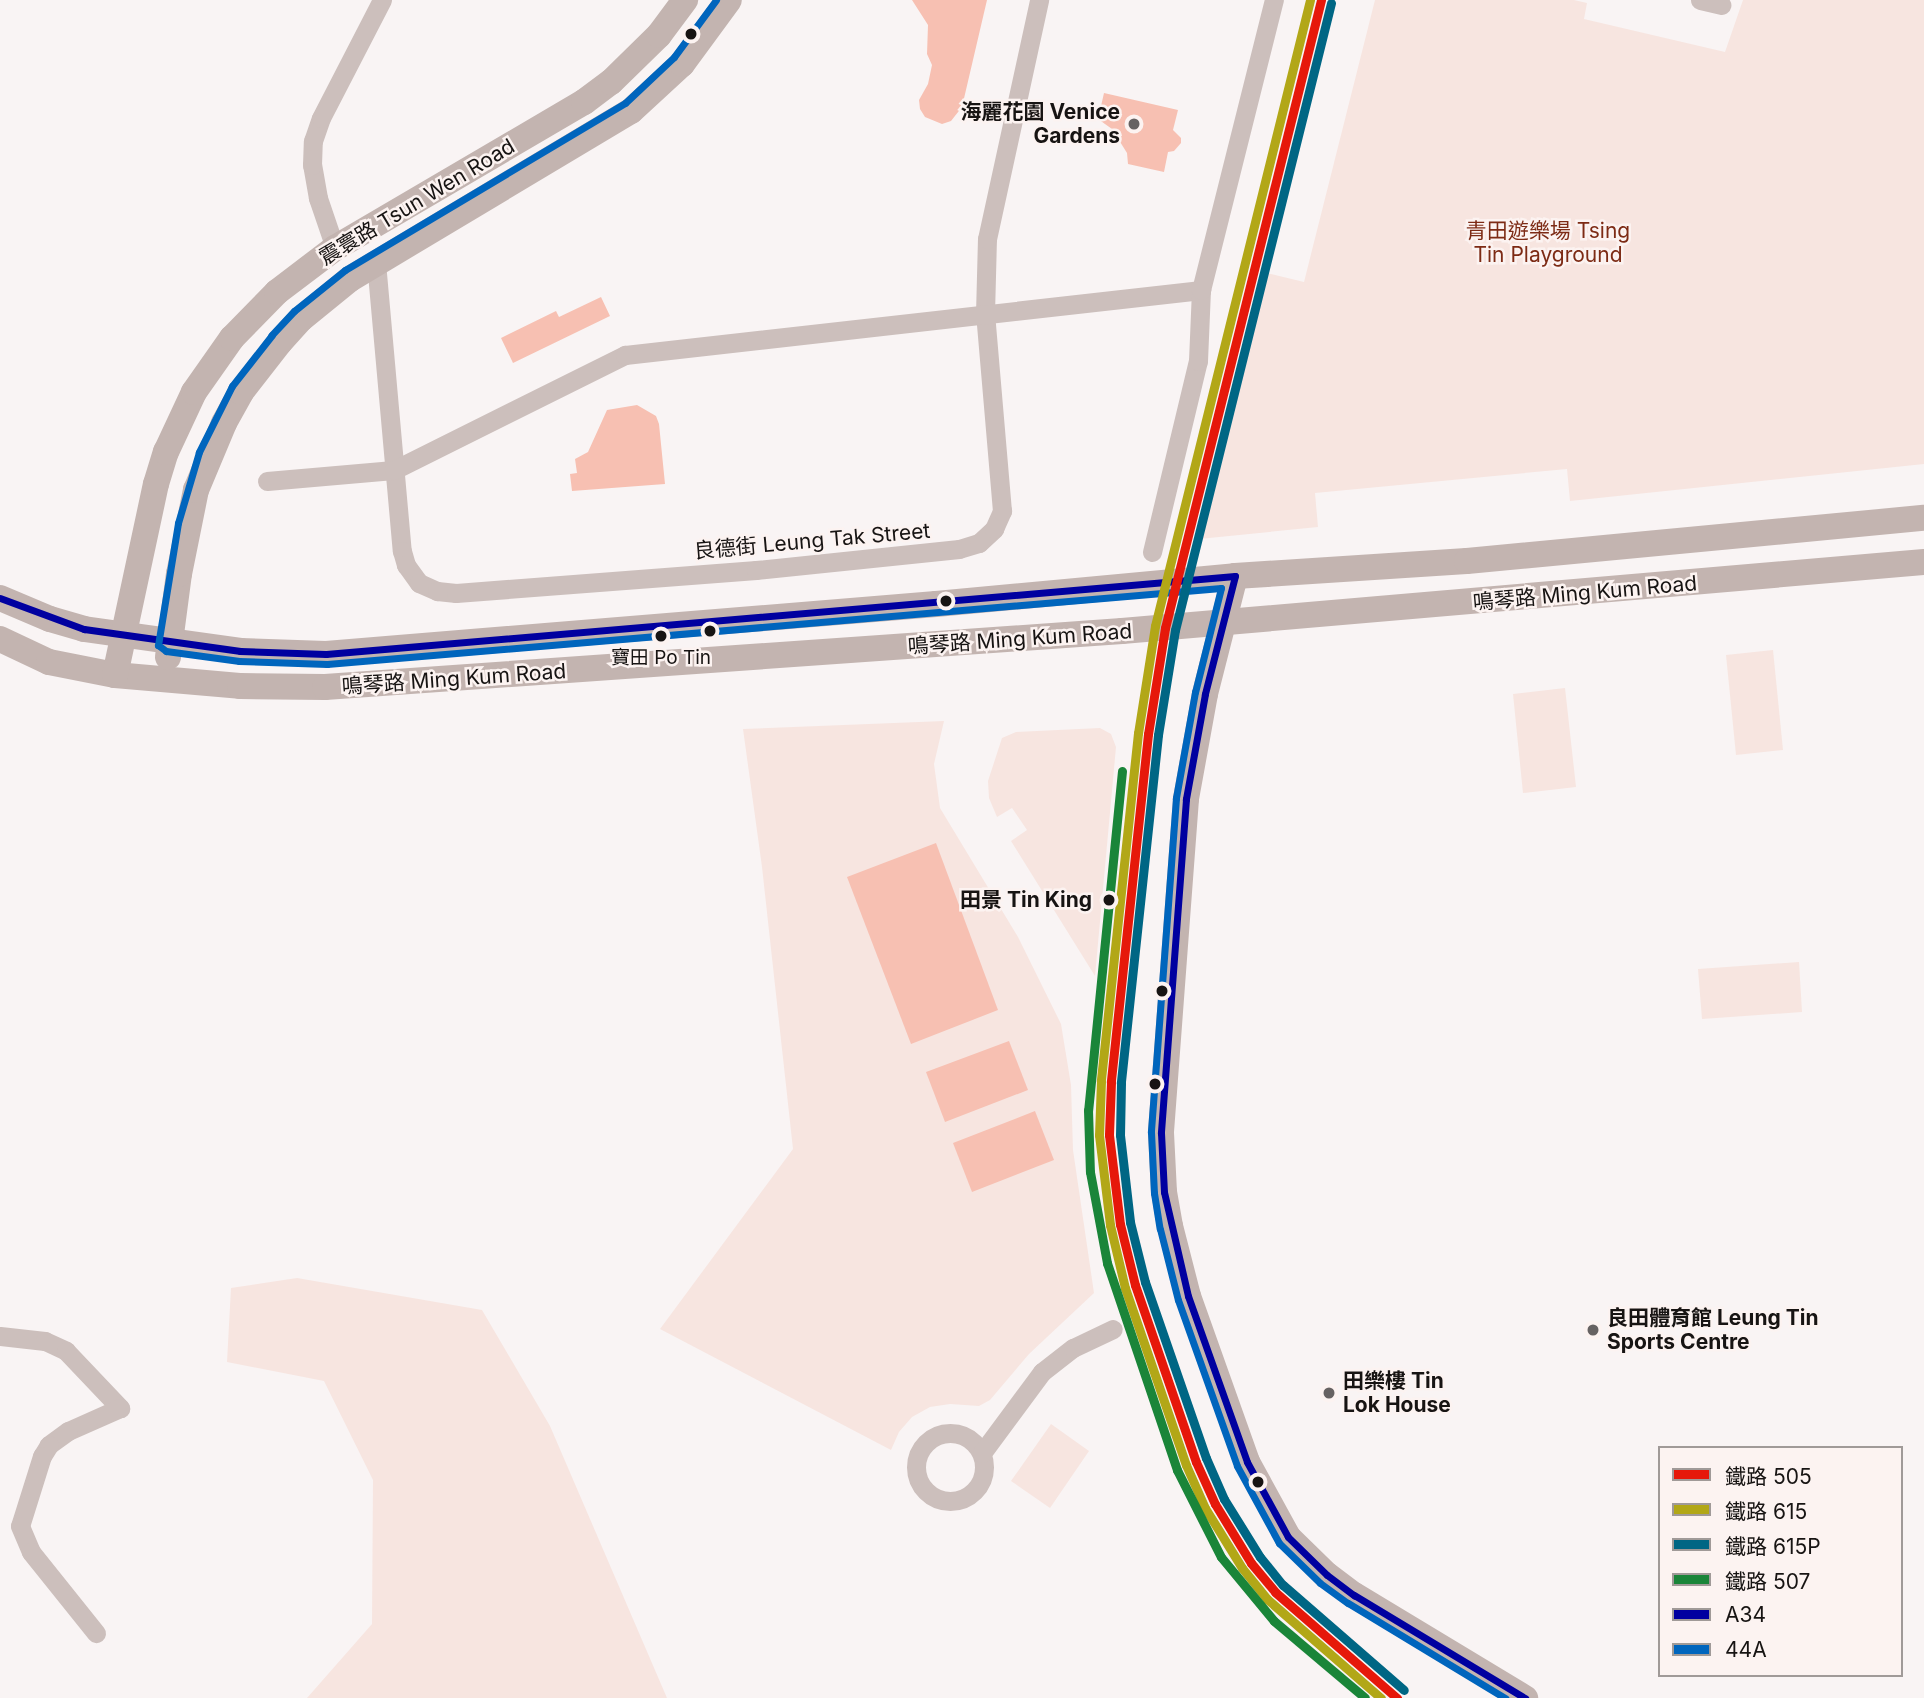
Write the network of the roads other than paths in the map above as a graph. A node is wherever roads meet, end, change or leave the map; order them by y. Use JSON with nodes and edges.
{"nodes":[{"id":1,"x":382,"y":0,"type":"edge"},
{"id":2,"x":685,"y":0,"type":"edge"},
{"id":3,"x":729,"y":0,"type":"edge"},
{"id":4,"x":1039,"y":0,"type":"edge"},
{"id":5,"x":1274,"y":0,"type":"edge"},
{"id":6,"x":1700,"y":0,"type":"edge"},
{"id":7,"x":1721,"y":5,"type":"dead end"},
{"id":8,"x":335,"y":248,"type":"junction"},
{"id":9,"x":376,"y":262,"type":"junction"},
{"id":10,"x":1200,"y":290,"type":"junction"},
{"id":11,"x":985,"y":314,"type":"junction"},
{"id":12,"x":394,"y":470,"type":"junction"},
{"id":13,"x":267,"y":481,"type":"dead end"},
{"id":14,"x":1924,"y":517,"type":"edge"},
{"id":15,"x":1152,"y":552,"type":"dead end"},
{"id":16,"x":1924,"y":562,"type":"edge"},
{"id":17,"x":1235,"y":576,"type":"junction"},
{"id":18,"x":0,"y":598,"type":"edge"},
{"id":19,"x":1223,"y":622,"type":"junction"},
{"id":20,"x":122,"y":635,"type":"junction"},
{"id":21,"x":0,"y":639,"type":"edge"},
{"id":22,"x":168,"y":641,"type":"junction"},
{"id":23,"x":115,"y":675,"type":"junction"},
{"id":24,"x":168,"y":680,"type":"junction"},
{"id":25,"x":1113,"y":1329,"type":"dead end"},
{"id":26,"x":0,"y":1336,"type":"edge"},
{"id":27,"x":982,"y":1454,"type":"dead end"},
{"id":28,"x":96,"y":1633,"type":"dead end"},
{"id":29,"x":1525,"y":1698,"type":"edge"}],
"edges":[{"from":1,"to":8,"type":"street"},
{"from":2,"to":8,"type":"main road","name":"震寰路 Tsun Wen Road"},
{"from":3,"to":9,"type":"main road","name":"震寰路 Tsun Wen Road"},
{"from":4,"to":11,"type":"street","name":"良德街 Leung Tak Street"},
{"from":5,"to":10,"type":"street"},
{"from":6,"to":7,"type":"street"},
{"from":8,"to":20,"type":"main road","name":"震寰路 Tsun Wen Road"},
{"from":9,"to":12,"type":"street","name":"良德街 Leung Tak Street"},
{"from":9,"to":22,"type":"main road","name":"震寰路 Tsun Wen Road"},
{"from":10,"to":11,"type":"street"},
{"from":10,"to":15,"type":"street"},
{"from":11,"to":12,"type":"street"},
{"from":11,"to":12,"type":"street","name":"良德街 Leung Tak Street"},
{"from":12,"to":13,"type":"street"},
{"from":14,"to":17,"type":"main road","name":"鳴琴路 Ming Kum Road"},
{"from":16,"to":19,"type":"main road","name":"鳴琴路 Ming Kum Road"},
{"from":17,"to":19,"type":"main road"},
{"from":17,"to":22,"type":"main road","name":"鳴琴路 Ming Kum Road"},
{"from":18,"to":20,"type":"main road","name":"鳴琴路 Ming Kum Road"},
{"from":19,"to":24,"type":"main road","name":"鳴琴路 Ming Kum Road"},
{"from":19,"to":29,"type":"main road"},
{"from":20,"to":22,"type":"main road","name":"鳴琴路 Ming Kum Road"},
{"from":20,"to":23,"type":"main road","name":"震寰路 Tsun Wen Road"},
{"from":21,"to":23,"type":"main road","name":"鳴琴路 Ming Kum Road"},
{"from":22,"to":24,"type":"main road","name":"震寰路 Tsun Wen Road"},
{"from":23,"to":24,"type":"main road","name":"鳴琴路 Ming Kum Road"},
{"from":25,"to":27,"type":"street"},
{"from":26,"to":28,"type":"street"}]}
